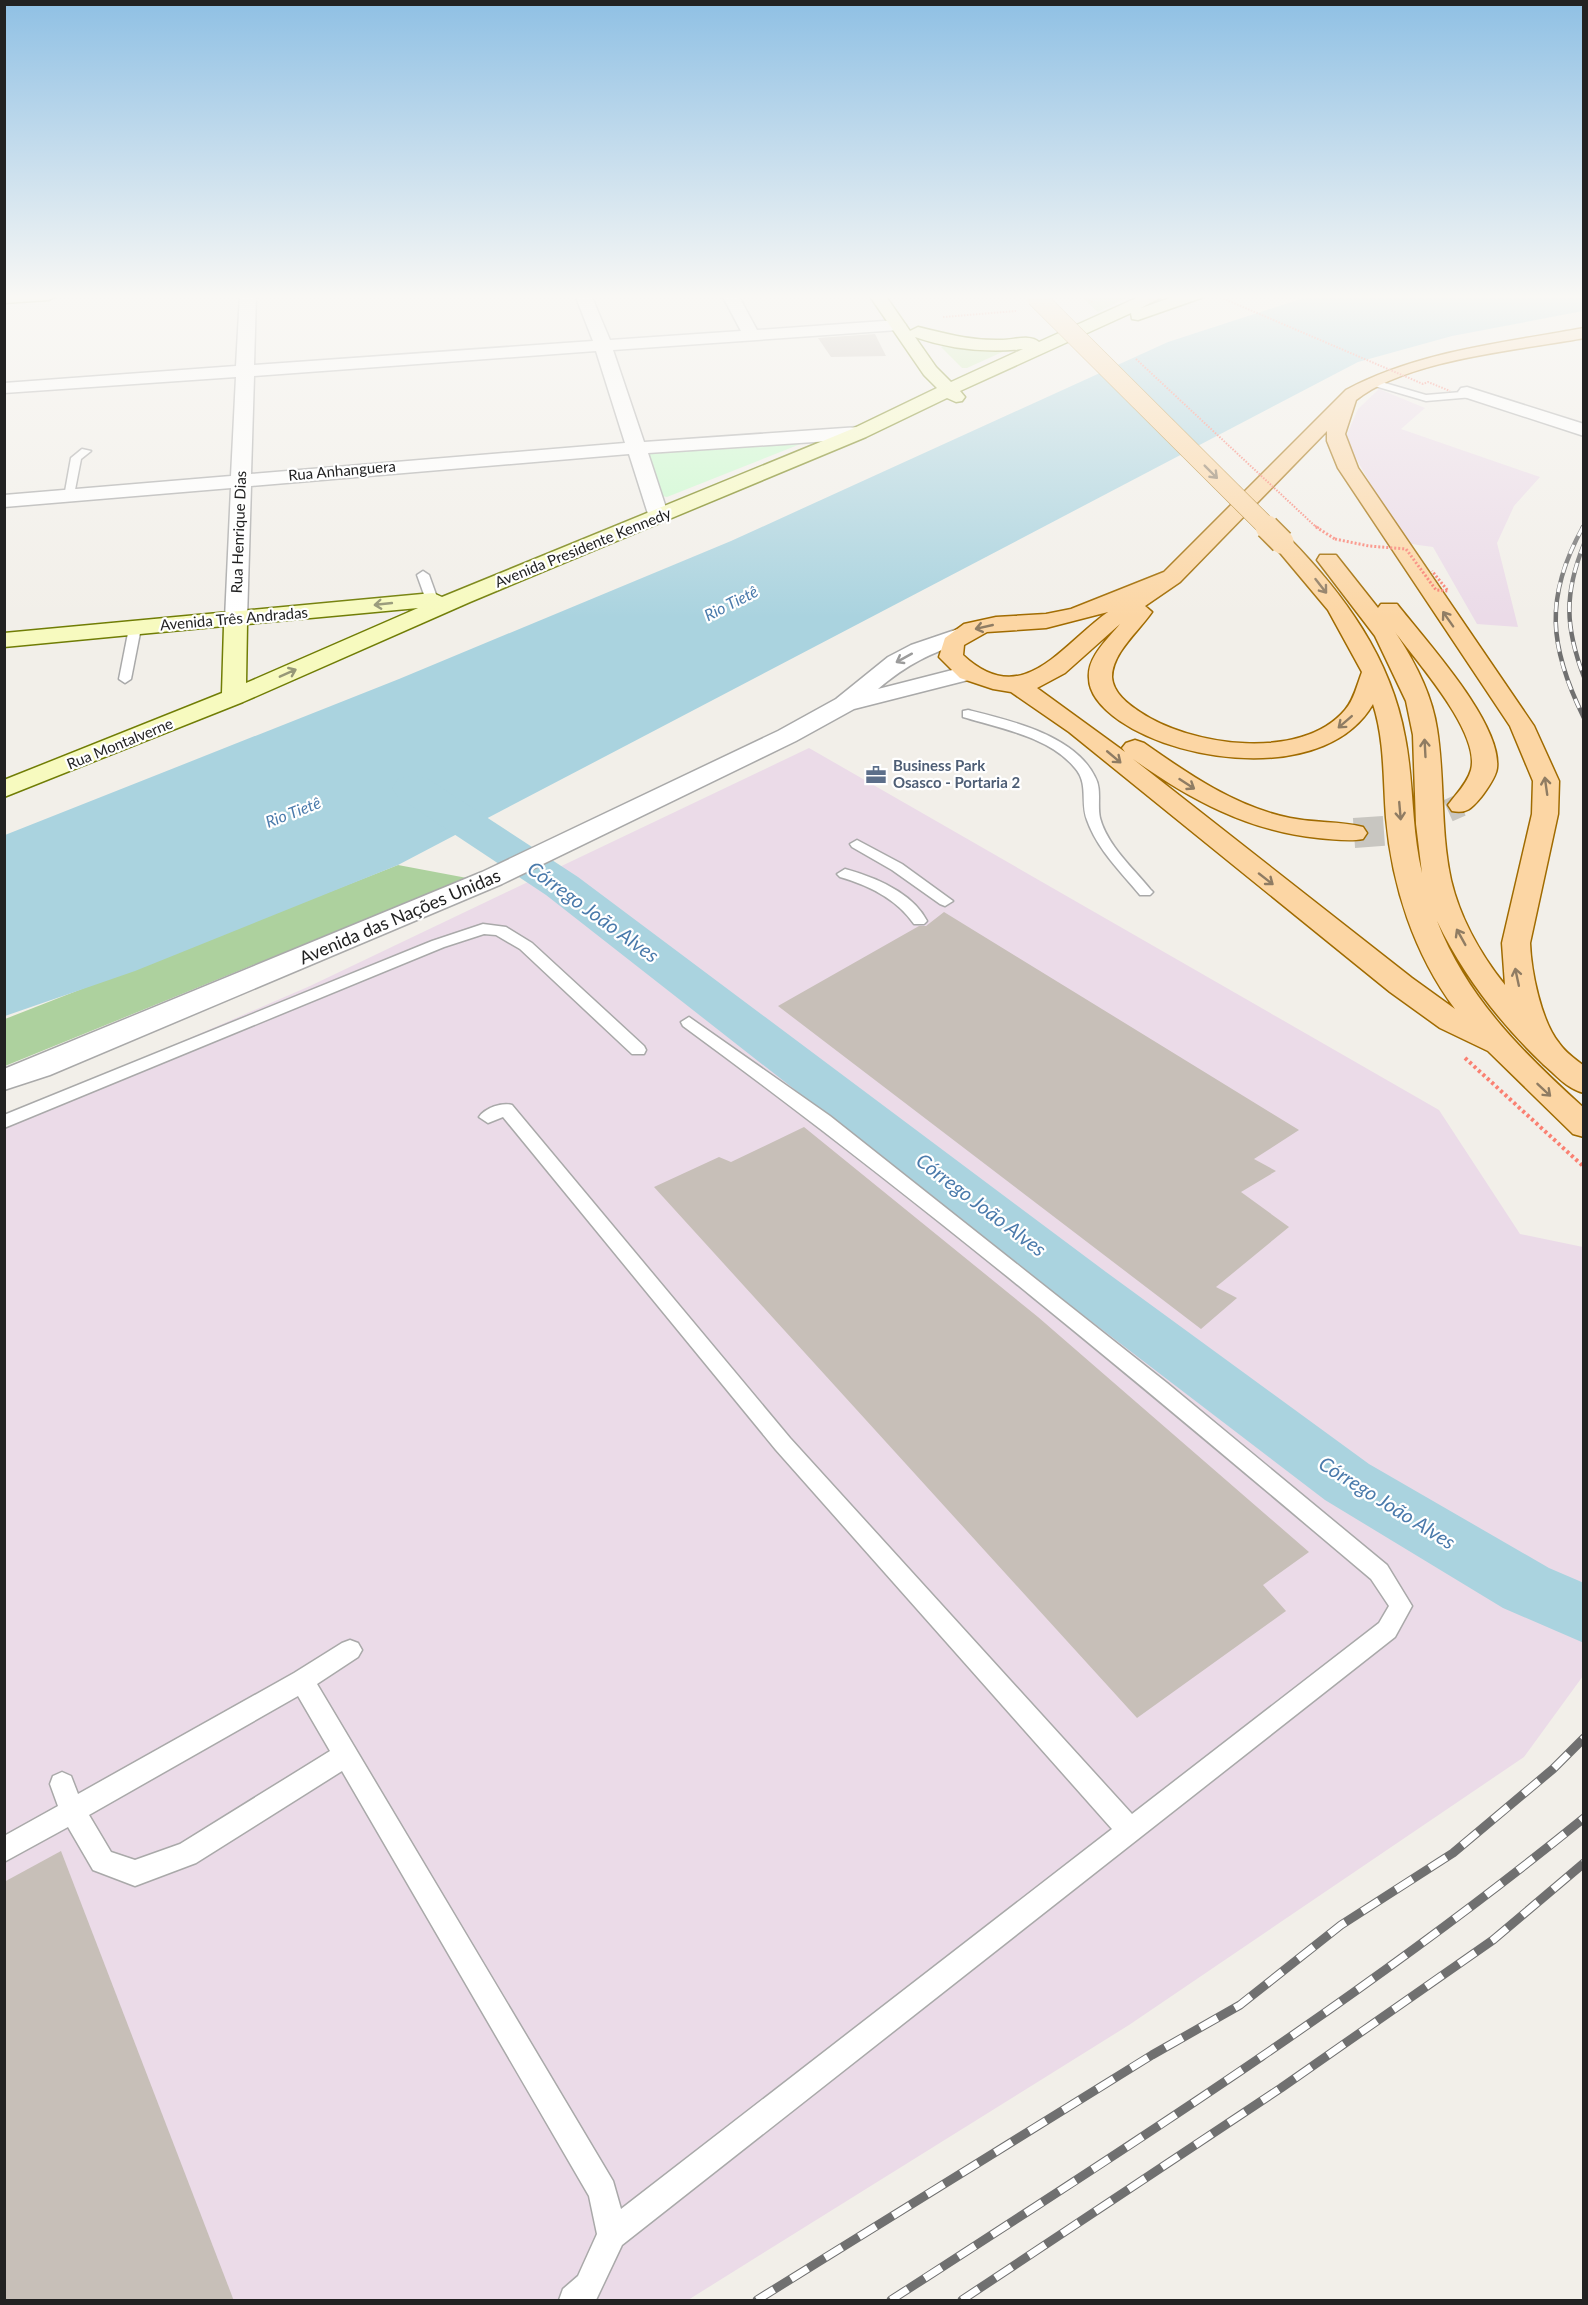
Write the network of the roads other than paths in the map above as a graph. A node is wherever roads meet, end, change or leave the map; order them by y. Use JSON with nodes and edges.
{"nodes":[{"id":1,"x":244,"y":403,"type":"edge"},
{"id":2,"x":620,"y":403,"type":"edge"},
{"id":3,"x":930,"y":403,"type":"edge"},
{"id":4,"x":1142,"y":403,"type":"edge"},
{"id":5,"x":1343,"y":403,"type":"edge"},
{"id":6,"x":1348,"y":403,"type":"edge"},
{"id":7,"x":1497,"y":403,"type":"edge"},
{"id":8,"x":1584,"y":430,"type":"edge"},
{"id":9,"x":859,"y":433,"type":"junction"},
{"id":10,"x":634,"y":448,"type":"junction"},
{"id":11,"x":86,"y":451,"type":"dead end"},
{"id":12,"x":1288,"y":458,"type":"junction"},
{"id":13,"x":1348,"y":468,"type":"junction"},
{"id":14,"x":1242,"y":473,"type":"dead end"},
{"id":15,"x":241,"y":479,"type":"junction"},
{"id":16,"x":68,"y":495,"type":"junction"},
{"id":17,"x":5,"y":501,"type":"edge"},
{"id":18,"x":1275,"y":506,"type":"dead end"},
{"id":19,"x":658,"y":517,"type":"junction"},
{"id":20,"x":423,"y":575,"type":"dead end"},
{"id":21,"x":1172,"y":577,"type":"junction"},
{"id":22,"x":462,"y":597,"type":"junction"},
{"id":23,"x":432,"y":600,"type":"junction"},
{"id":24,"x":236,"y":619,"type":"junction"},
{"id":25,"x":1042,"y":621,"type":"junction"},
{"id":26,"x":135,"y":628,"type":"junction"},
{"id":27,"x":1090,"y":635,"type":"junction"},
{"id":28,"x":958,"y":636,"type":"junction"},
{"id":29,"x":4,"y":640,"type":"edge"},
{"id":30,"x":1108,"y":654,"type":"junction"},
{"id":31,"x":1374,"y":672,"type":"junction"},
{"id":32,"x":968,"y":673,"type":"junction"},
{"id":33,"x":124,"y":679,"type":"dead end"},
{"id":34,"x":1025,"y":683,"type":"junction"},
{"id":35,"x":234,"y":697,"type":"junction"},
{"id":36,"x":844,"y":704,"type":"junction"},
{"id":37,"x":968,"y":714,"type":"dead end"},
{"id":38,"x":4,"y":789,"type":"edge"},
{"id":39,"x":1461,"y":805,"type":"tunnel mouth"},
{"id":40,"x":1354,"y":833,"type":"tunnel mouth"},
{"id":41,"x":857,"y":844,"type":"dead end"},
{"id":42,"x":845,"y":874,"type":"dead end"},
{"id":43,"x":1145,"y":892,"type":"dead end"},
{"id":44,"x":945,"y":901,"type":"dead end"},
{"id":45,"x":919,"y":921,"type":"dead end"},
{"id":46,"x":689,"y":1022,"type":"dead end"},
{"id":47,"x":638,"y":1050,"type":"dead end"},
{"id":48,"x":1506,"y":1051,"type":"junction"},
{"id":49,"x":1546,"y":1051,"type":"junction"},
{"id":50,"x":4,"y":1080,"type":"edge"},
{"id":51,"x":1584,"y":1083,"type":"edge"},
{"id":52,"x":488,"y":1117,"type":"dead end"},
{"id":53,"x":4,"y":1122,"type":"edge"},
{"id":54,"x":1584,"y":1126,"type":"edge"},
{"id":55,"x":350,"y":1650,"type":"dead end"},
{"id":56,"x":302,"y":1681,"type":"junction"},
{"id":57,"x":345,"y":1755,"type":"junction"},
{"id":58,"x":62,"y":1784,"type":"dead end"},
{"id":59,"x":73,"y":1812,"type":"junction"},
{"id":60,"x":1130,"y":1831,"type":"junction"},
{"id":61,"x":4,"y":1850,"type":"edge"},
{"id":62,"x":612,"y":2235,"type":"junction"},
{"id":63,"x":574,"y":2301,"type":"edge"}],
"edges":[{"from":1,"to":15,"type":"street","name":"Rua Henrique Dias"},
{"from":2,"to":10,"type":"street"},
{"from":3,"to":9,"type":"main road","name":"Avenida Presidente Kennedy"},
{"from":4,"to":31,"type":"main road","one_way":true,"bridge":true},
{"from":5,"to":12,"type":"main road"},
{"from":6,"to":13,"type":"main road"},
{"from":7,"to":8,"type":"street"},
{"from":9,"to":10,"type":"street","name":"Rua Anhanguera"},
{"from":9,"to":19,"type":"main road","name":"Avenida Presidente Kennedy"},
{"from":10,"to":15,"type":"street","name":"Rua Anhanguera"},
{"from":10,"to":19,"type":"street"},
{"from":11,"to":16,"type":"lane"},
{"from":12,"to":13,"type":"main road"},
{"from":12,"to":21,"type":"main road"},
{"from":49,"to":13,"type":"main road","one_way":true},
{"from":14,"to":18,"type":"main road"},
{"from":15,"to":16,"type":"street","name":"Rua Anhanguera"},
{"from":15,"to":24,"type":"street","name":"Rua Henrique Dias"},
{"from":16,"to":17,"type":"street","name":"Rua Anhanguera"},
{"from":19,"to":22,"type":"main road","name":"Avenida Presidente Kennedy"},
{"from":20,"to":23,"type":"lane"},
{"from":21,"to":25,"type":"main road"},
{"from":21,"to":27,"type":"main road"},
{"from":21,"to":30,"type":"main road"},
{"from":22,"to":23,"type":"main road","name":"Avenida Três Andradas"},
{"from":35,"to":22,"type":"main road","name":"Avenida Presidente Kennedy","one_way":true},
{"from":23,"to":24,"type":"main road","name":"Avenida Três Andradas","one_way":true},
{"from":24,"to":26,"type":"main road","name":"Avenida Três Andradas"},
{"from":24,"to":35,"type":"main road","name":"Rua Henrique Dias"},
{"from":25,"to":27,"type":"main road"},
{"from":25,"to":28,"type":"main road","one_way":true},
{"from":26,"to":29,"type":"main road","name":"Avenida Três Andradas"},
{"from":26,"to":33,"type":"lane"},
{"from":27,"to":30,"type":"main road"},
{"from":27,"to":34,"type":"main road"},
{"from":28,"to":32,"type":"main road"},
{"from":28,"to":36,"type":"street","one_way":true},
{"from":31,"to":30,"type":"main road","one_way":true},
{"from":31,"to":48,"type":"main road","one_way":true},
{"from":32,"to":34,"type":"main road"},
{"from":32,"to":36,"type":"street"},
{"from":34,"to":40,"type":"main road","one_way":true},
{"from":34,"to":48,"type":"main road","one_way":true},
{"from":35,"to":38,"type":"main road","name":"Rua Montalverne"},
{"from":36,"to":50,"type":"street","name":"Avenida das Nações Unidas"},
{"from":37,"to":43,"type":"lane"},
{"from":49,"to":39,"type":"main road","one_way":true},
{"from":41,"to":44,"type":"lane"},
{"from":42,"to":45,"type":"lane"},
{"from":46,"to":60,"type":"lane"},
{"from":47,"to":53,"type":"lane"},
{"from":48,"to":54,"type":"main road","one_way":true},
{"from":49,"to":51,"type":"main road"},
{"from":52,"to":60,"type":"lane"},
{"from":55,"to":56,"type":"lane"},
{"from":56,"to":57,"type":"lane"},
{"from":56,"to":59,"type":"lane"},
{"from":57,"to":59,"type":"lane"},
{"from":57,"to":62,"type":"lane"},
{"from":58,"to":59,"type":"lane"},
{"from":59,"to":61,"type":"lane"},
{"from":60,"to":62,"type":"lane"},
{"from":62,"to":63,"type":"lane"}]}
